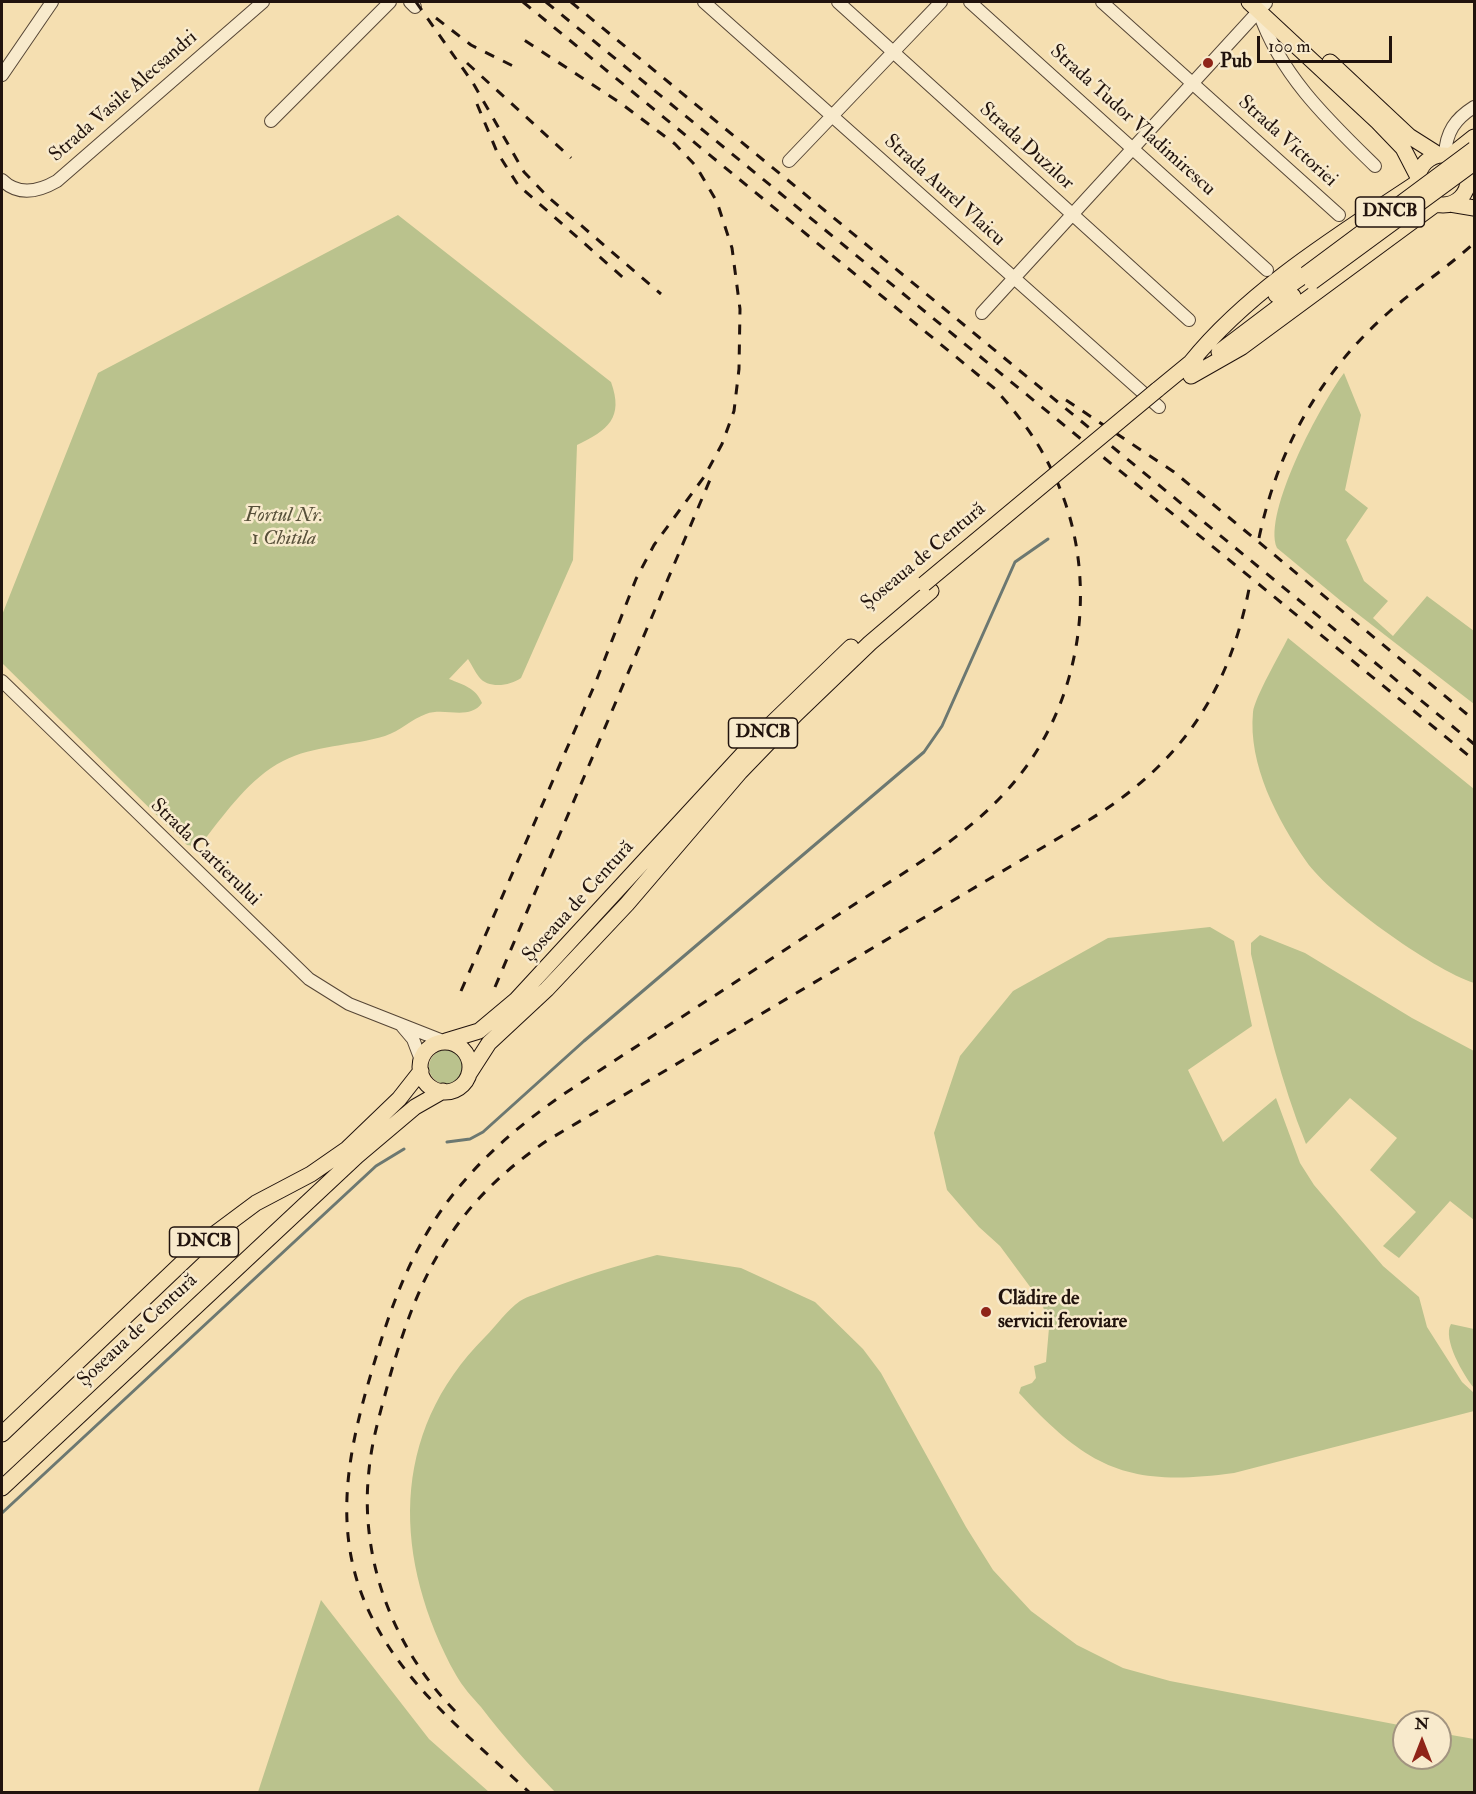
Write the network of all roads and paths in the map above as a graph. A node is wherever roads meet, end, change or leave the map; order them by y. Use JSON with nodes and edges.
{"nodes":[{"id":1,"x":52,"y":2,"type":"edge"},
{"id":2,"x":262,"y":2,"type":"edge"},
{"id":3,"x":390,"y":2,"type":"edge"},
{"id":4,"x":704,"y":2,"type":"edge"},
{"id":5,"x":838,"y":2,"type":"edge"},
{"id":6,"x":941,"y":2,"type":"edge"},
{"id":7,"x":970,"y":2,"type":"edge"},
{"id":8,"x":1102,"y":2,"type":"edge"},
{"id":9,"x":1259,"y":4,"type":"edge"},
{"id":10,"x":894,"y":52,"type":"junction"},
{"id":11,"x":2,"y":75,"type":"edge"},
{"id":12,"x":1193,"y":83,"type":"junction"},
{"id":13,"x":1474,"y":107,"type":"edge"},
{"id":14,"x":832,"y":117,"type":"junction"},
{"id":15,"x":271,"y":121,"type":"dead end"},
{"id":16,"x":1474,"y":137,"type":"edge"},
{"id":17,"x":1134,"y":149,"type":"junction"},
{"id":18,"x":1474,"y":149,"type":"edge"},
{"id":19,"x":1445,"y":156,"type":"junction"},
{"id":20,"x":789,"y":161,"type":"dead end"},
{"id":21,"x":1474,"y":163,"type":"edge"},
{"id":22,"x":1376,"y":166,"type":"dead end"},
{"id":23,"x":1418,"y":179,"type":"junction"},
{"id":24,"x":1470,"y":179,"type":"edge"},
{"id":25,"x":2,"y":180,"type":"edge"},
{"id":26,"x":1474,"y":200,"type":"edge"},
{"id":27,"x":1443,"y":204,"type":"junction"},
{"id":28,"x":1474,"y":208,"type":"edge"},
{"id":29,"x":1339,"y":215,"type":"dead end"},
{"id":30,"x":1073,"y":216,"type":"junction"},
{"id":31,"x":1267,"y":270,"type":"dead end"},
{"id":32,"x":1309,"y":278,"type":"junction"},
{"id":33,"x":1013,"y":279,"type":"junction"},
{"id":34,"x":982,"y":313,"type":"dead end"},
{"id":35,"x":1189,"y":320,"type":"dead end"},
{"id":36,"x":1191,"y":369,"type":"junction"},
{"id":37,"x":1160,"y":398,"type":"junction"},
{"id":38,"x":928,"y":587,"type":"junction"},
{"id":39,"x":2,"y":681,"type":"edge"},
{"id":40,"x":401,"y":1025,"type":"junction"},
{"id":41,"x":444,"y":1041,"type":"junction"},
{"id":42,"x":421,"y":1066,"type":"junction"},
{"id":43,"x":469,"y":1074,"type":"junction"},
{"id":44,"x":443,"y":1092,"type":"junction"},
{"id":45,"x":2,"y":1434,"type":"edge"},
{"id":46,"x":2,"y":1488,"type":"edge"}],
"edges":[{"from":1,"to":11,"type":"street"},
{"from":2,"to":25,"type":"street","name":"Strada Vasile Alecsandri"},
{"from":3,"to":15,"type":"street"},
{"from":4,"to":14,"type":"street","name":"Strada Aurel Vlaicu"},
{"from":5,"to":10,"type":"street","name":"Strada Duzilor"},
{"from":6,"to":10,"type":"street"},
{"from":7,"to":17,"type":"street","name":"Strada Tudor Vladimirescu"},
{"from":8,"to":12,"type":"street","name":"Strada Victoriei"},
{"from":9,"to":12,"type":"street"},
{"from":9,"to":19,"type":"main road"},
{"from":9,"to":22,"type":"street"},
{"from":9,"to":23,"type":"main road"},
{"from":10,"to":14,"type":"street"},
{"from":10,"to":30,"type":"street","name":"Strada Duzilor"},
{"from":12,"to":17,"type":"street"},
{"from":12,"to":29,"type":"street","name":"Strada Victoriei"},
{"from":13,"to":19,"type":"street"},
{"from":14,"to":20,"type":"street"},
{"from":14,"to":33,"type":"street","name":"Strada Aurel Vlaicu"},
{"from":16,"to":19,"type":"main road"},
{"from":17,"to":30,"type":"street"},
{"from":17,"to":31,"type":"street","name":"Strada Tudor Vladimirescu"},
{"from":18,"to":32,"type":"main road","name":"Șoseaua de Centură","number":"DNCB","bridge":true},
{"from":19,"to":23,"type":"main road"},
{"from":19,"to":24,"type":"main road"},
{"from":21,"to":32,"type":"main road","name":"Șoseaua de Centură","number":"DNCB","bridge":true},
{"from":23,"to":27,"type":"main road"},
{"from":23,"to":36,"type":"main road"},
{"from":24,"to":26,"type":"main road"},
{"from":24,"to":27,"type":"main road"},
{"from":27,"to":28,"type":"main road"},
{"from":27,"to":36,"type":"main road"},
{"from":30,"to":33,"type":"street"},
{"from":30,"to":35,"type":"street","name":"Strada Duzilor"},
{"from":32,"to":36,"type":"main road","name":"Șoseaua de Centură","number":"DNCB"},
{"from":33,"to":34,"type":"street"},
{"from":33,"to":37,"type":"street","name":"Strada Aurel Vlaicu"},
{"from":36,"to":37,"type":"main road","name":"Șoseaua de Centură","number":"DNCB"},
{"from":37,"to":38,"type":"main road","name":"Șoseaua de Centură","number":"DNCB"},
{"from":38,"to":41,"type":"main road","name":"Șoseaua de Centură","number":"DNCB"},
{"from":38,"to":43,"type":"main road","name":"Șoseaua de Centură","number":"DNCB"},
{"from":39,"to":40,"type":"street","name":"Strada Cartierului"},
{"from":40,"to":41,"type":"street","name":"Strada Cartierului"},
{"from":40,"to":42,"type":"street"},
{"from":41,"to":42,"type":"main road","name":"Șoseaua de Centură","number":"DNCB"},
{"from":41,"to":43,"type":"main road"},
{"from":42,"to":44,"type":"main road"},
{"from":42,"to":45,"type":"main road","name":"Șoseaua de Centură","number":"DNCB"},
{"from":43,"to":44,"type":"main road","name":"Șoseaua de Centură","number":"DNCB"},
{"from":44,"to":46,"type":"main road","name":"Șoseaua de Centură","number":"DNCB"}]}
